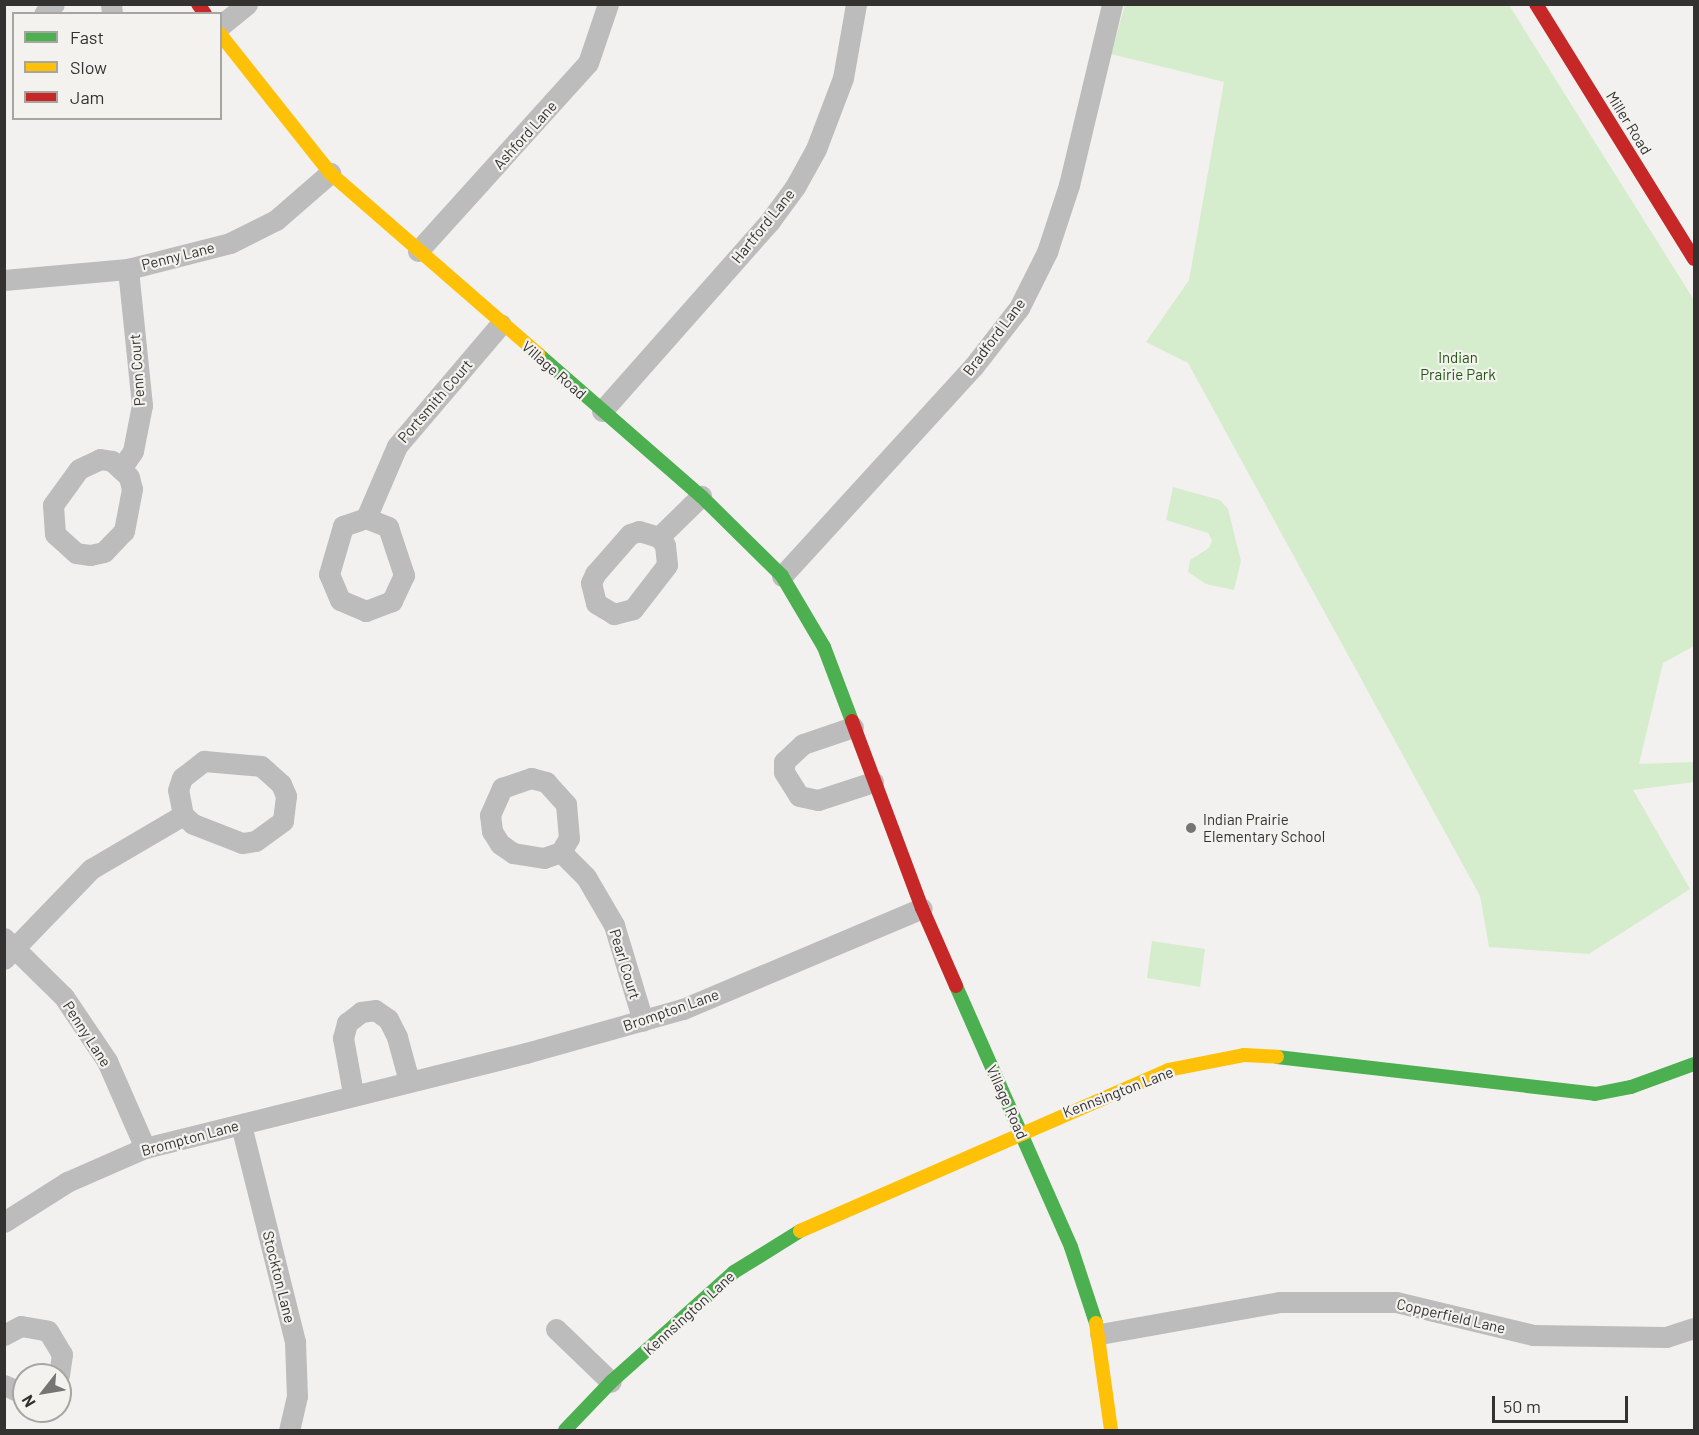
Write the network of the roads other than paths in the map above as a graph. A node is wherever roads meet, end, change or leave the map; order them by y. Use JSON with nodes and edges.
{"nodes":[{"id":1,"x":247,"y":4,"type":"edge"},
{"id":2,"x":608,"y":4,"type":"edge"},
{"id":3,"x":856,"y":4,"type":"edge"},
{"id":4,"x":1112,"y":4,"type":"edge"},
{"id":5,"x":1536,"y":4,"type":"edge"},
{"id":6,"x":222,"y":24,"type":"edge"},
{"id":7,"x":222,"y":37,"type":"edge"},
{"id":8,"x":330,"y":173,"type":"junction"},
{"id":9,"x":418,"y":251,"type":"junction"},
{"id":10,"x":1695,"y":259,"type":"edge"},
{"id":11,"x":128,"y":269,"type":"junction"},
{"id":12,"x":4,"y":280,"type":"edge"},
{"id":13,"x":501,"y":324,"type":"junction"},
{"id":14,"x":602,"y":411,"type":"junction"},
{"id":15,"x":122,"y":467,"type":"junction"},
{"id":16,"x":700,"y":496,"type":"junction"},
{"id":17,"x":366,"y":518,"type":"junction"},
{"id":18,"x":659,"y":537,"type":"dead end"},
{"id":19,"x":782,"y":576,"type":"junction"},
{"id":20,"x":853,"y":727,"type":"junction"},
{"id":21,"x":873,"y":782,"type":"junction"},
{"id":22,"x":183,"y":815,"type":"junction"},
{"id":23,"x":561,"y":852,"type":"dead end"},
{"id":24,"x":922,"y":908,"type":"junction"},
{"id":25,"x":8,"y":948,"type":"edge"},
{"id":26,"x":643,"y":1021,"type":"junction"},
{"id":27,"x":1695,"y":1064,"type":"edge"},
{"id":28,"x":410,"y":1081,"type":"junction"},
{"id":29,"x":353,"y":1093,"type":"junction"},
{"id":30,"x":241,"y":1125,"type":"junction"},
{"id":31,"x":1020,"y":1131,"type":"junction"},
{"id":32,"x":145,"y":1148,"type":"junction"},
{"id":33,"x":4,"y":1222,"type":"edge"},
{"id":34,"x":1695,"y":1328,"type":"edge"},
{"id":35,"x":6,"y":1329,"type":"edge"},
{"id":36,"x":556,"y":1329,"type":"dead end"},
{"id":37,"x":1100,"y":1334,"type":"junction"},
{"id":38,"x":61,"y":1363,"type":"edge"},
{"id":39,"x":611,"y":1382,"type":"junction"},
{"id":40,"x":289,"y":1431,"type":"edge"},
{"id":41,"x":564,"y":1431,"type":"edge"},
{"id":42,"x":1111,"y":1431,"type":"edge"}],
"edges":[{"from":1,"to":6,"type":"street"},
{"from":2,"to":9,"type":"street","name":"Ashford Lane"},
{"from":3,"to":14,"type":"street","name":"Hartford Lane"},
{"from":4,"to":19,"type":"street","name":"Bradford Lane"},
{"from":5,"to":10,"type":"street","name":"Miller Road"},
{"from":7,"to":8,"type":"street","name":"Village Road"},
{"from":8,"to":9,"type":"street","name":"Village Road"},
{"from":8,"to":11,"type":"street","name":"Penny Lane"},
{"from":9,"to":13,"type":"street","name":"Village Road"},
{"from":11,"to":12,"type":"street","name":"Penny Lane"},
{"from":11,"to":15,"type":"street","name":"Penn Court"},
{"from":13,"to":14,"type":"street","name":"Village Road"},
{"from":13,"to":17,"type":"street","name":"Portsmith Court"},
{"from":14,"to":16,"type":"street","name":"Village Road"},
{"from":15,"to":15,"type":"street"},
{"from":16,"to":18,"type":"street"},
{"from":16,"to":19,"type":"street","name":"Village Road"},
{"from":17,"to":17,"type":"street"},
{"from":19,"to":20,"type":"street","name":"Village Road"},
{"from":20,"to":21,"type":"street","name":"Village Road"},
{"from":20,"to":21,"type":"street"},
{"from":21,"to":24,"type":"street","name":"Village Road"},
{"from":22,"to":22,"type":"street"},
{"from":22,"to":25,"type":"street"},
{"from":23,"to":26,"type":"street","name":"Pearl Court"},
{"from":24,"to":26,"type":"street","name":"Brompton Lane"},
{"from":24,"to":31,"type":"street","name":"Village Road"},
{"from":25,"to":32,"type":"street","name":"Penny Lane"},
{"from":26,"to":28,"type":"street","name":"Brompton Lane"},
{"from":27,"to":31,"type":"street","name":"Kennsington Lane"},
{"from":28,"to":29,"type":"street","name":"Brompton Lane"},
{"from":28,"to":29,"type":"street"},
{"from":29,"to":30,"type":"street","name":"Brompton Lane"},
{"from":30,"to":32,"type":"street","name":"Brompton Lane"},
{"from":30,"to":40,"type":"street","name":"Stockton Lane"},
{"from":31,"to":37,"type":"street","name":"Village Road"},
{"from":31,"to":39,"type":"street","name":"Kennsington Lane"},
{"from":32,"to":33,"type":"street","name":"Brompton Lane"},
{"from":34,"to":37,"type":"street","name":"Copperfield Lane"},
{"from":35,"to":38,"type":"street"},
{"from":36,"to":39,"type":"street"},
{"from":37,"to":42,"type":"street","name":"Village Road"},
{"from":39,"to":41,"type":"street","name":"Kennsington Lane"}]}
